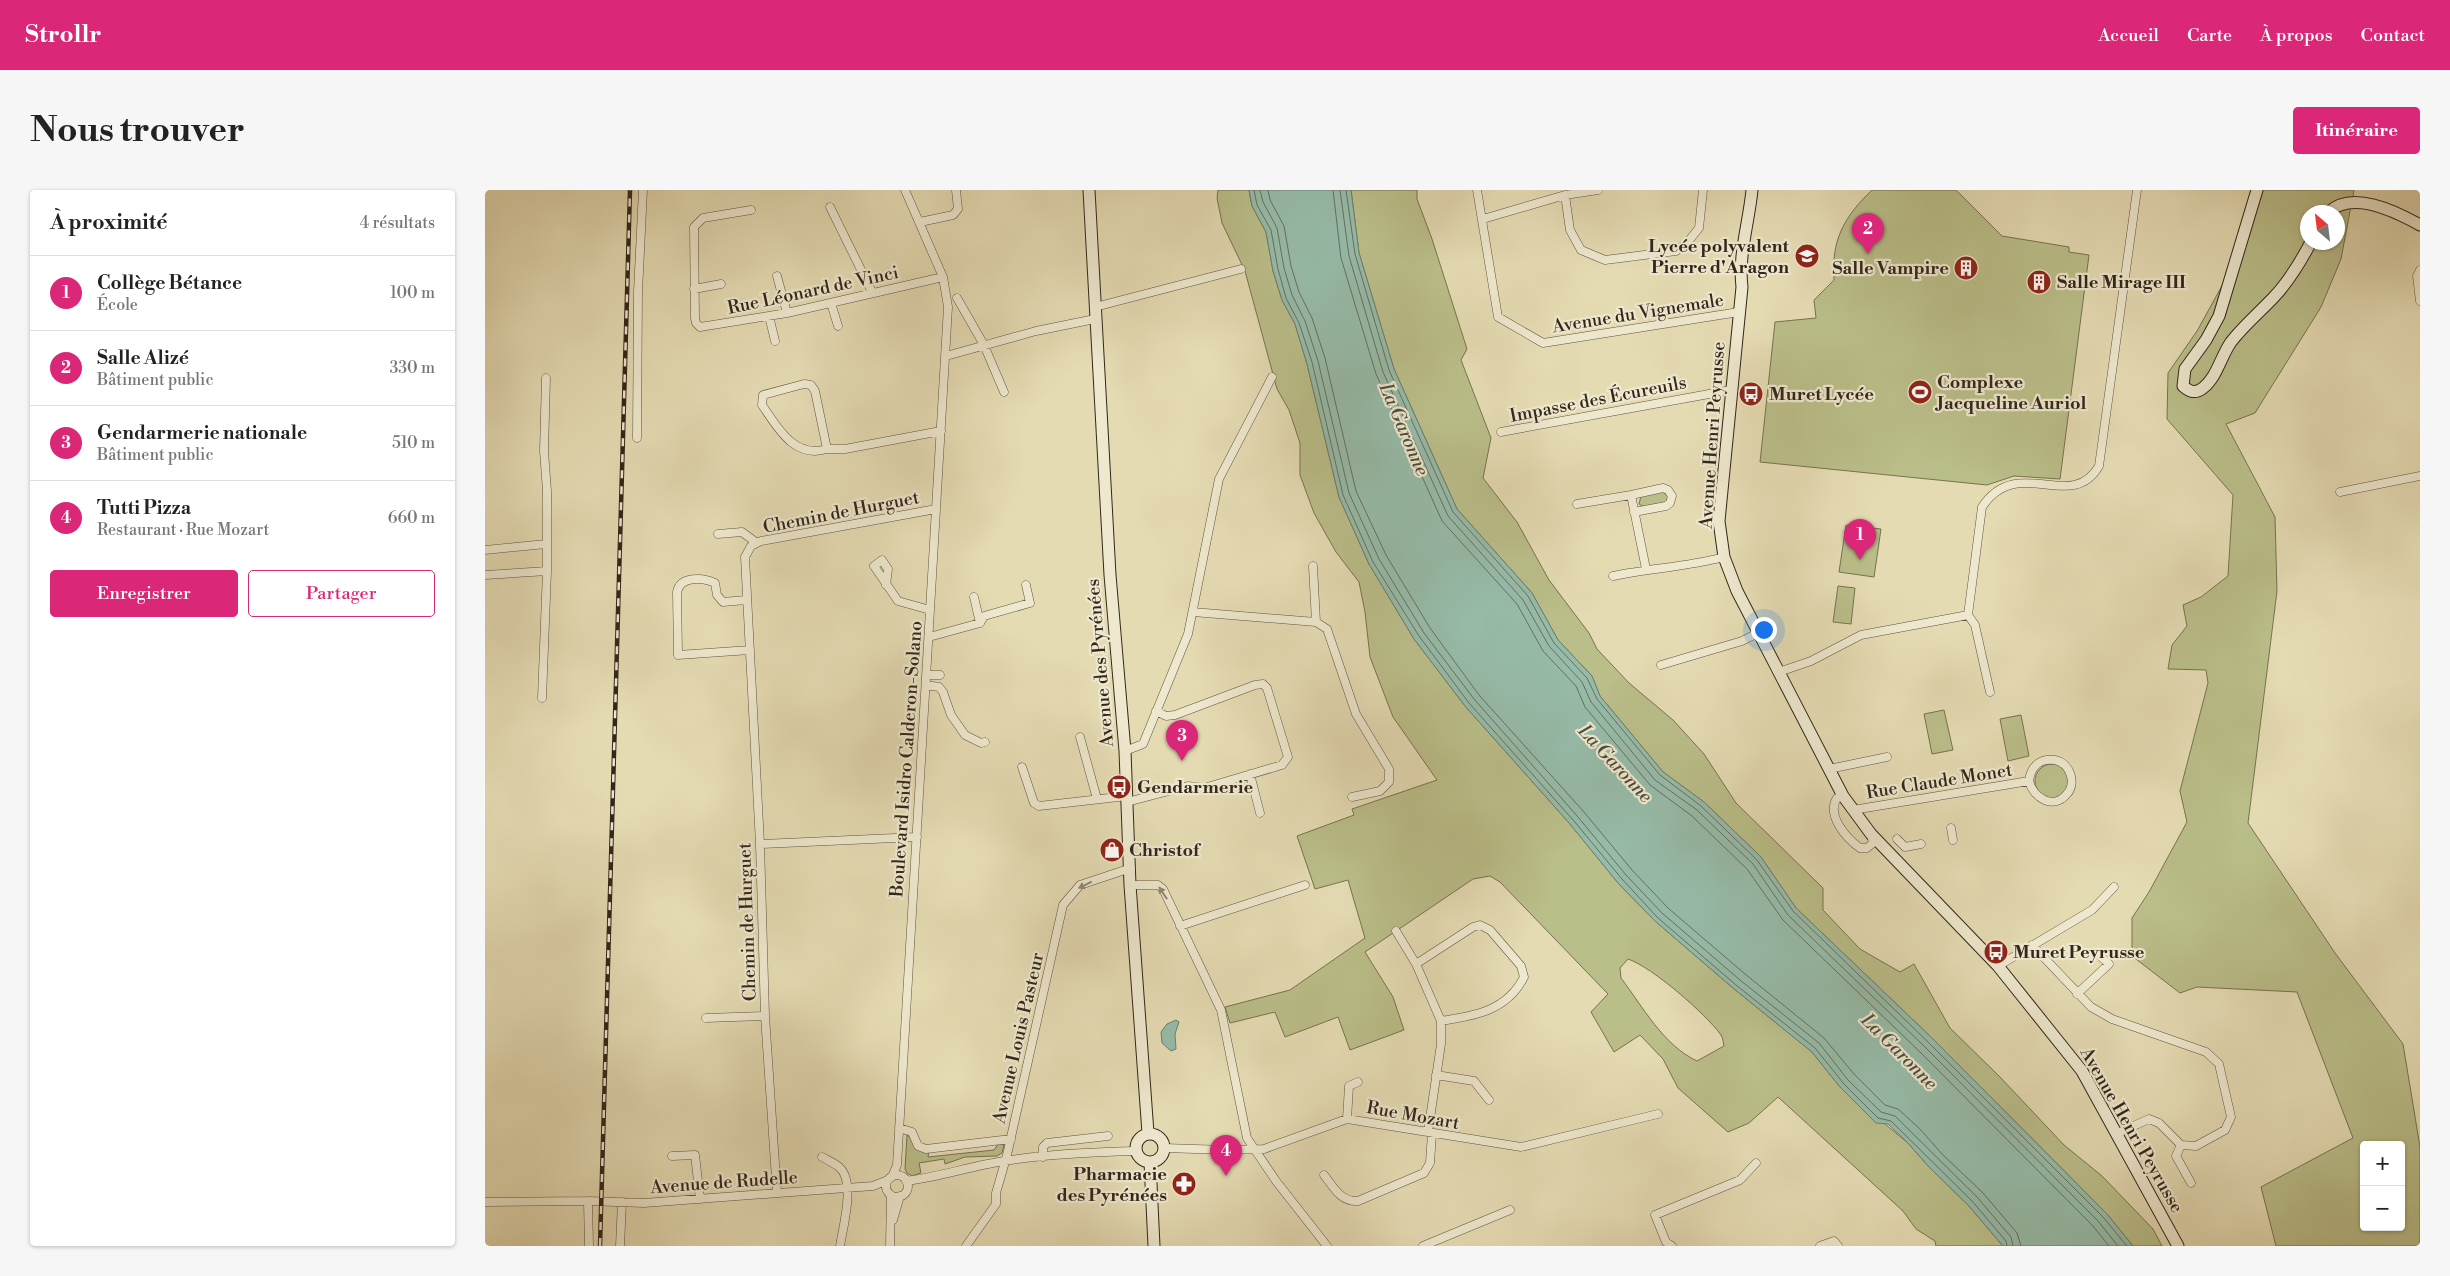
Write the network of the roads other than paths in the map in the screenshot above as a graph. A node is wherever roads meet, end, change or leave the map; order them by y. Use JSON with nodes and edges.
{"nodes":[{"id":1,"x":643,"y":190,"type":"edge"},
{"id":2,"x":905,"y":190,"type":"edge"},
{"id":3,"x":956,"y":190,"type":"edge"},
{"id":4,"x":1089,"y":190,"type":"edge"},
{"id":5,"x":1477,"y":190,"type":"edge"},
{"id":6,"x":1598,"y":190,"type":"edge"},
{"id":7,"x":1703,"y":190,"type":"edge"},
{"id":8,"x":1753,"y":190,"type":"edge"},
{"id":9,"x":2137,"y":190,"type":"edge"},
{"id":10,"x":2257,"y":190,"type":"edge"},
{"id":11,"x":1565,"y":196,"type":"junction"},
{"id":12,"x":2337,"y":205,"type":"edge"},
{"id":13,"x":830,"y":207,"type":"dead end"},
{"id":14,"x":751,"y":210,"type":"dead end"},
{"id":15,"x":1483,"y":219,"type":"junction"},
{"id":16,"x":920,"y":222,"type":"junction"},
{"id":17,"x":2420,"y":225,"type":"edge"},
{"id":18,"x":2306,"y":250,"type":"edge"},
{"id":19,"x":1241,"y":269,"type":"dead end"},
{"id":20,"x":2420,"y":270,"type":"edge"},
{"id":21,"x":777,"y":276,"type":"dead end"},
{"id":22,"x":943,"y":277,"type":"junction"},
{"id":23,"x":721,"y":284,"type":"dead end"},
{"id":24,"x":694,"y":289,"type":"junction"},
{"id":25,"x":872,"y":292,"type":"junction"},
{"id":26,"x":957,"y":298,"type":"dead end"},
{"id":27,"x":2420,"y":301,"type":"edge"},
{"id":28,"x":831,"y":304,"type":"junction"},
{"id":29,"x":1739,"y":312,"type":"junction"},
{"id":30,"x":787,"y":313,"type":"junction"},
{"id":31,"x":1095,"y":313,"type":"junction"},
{"id":32,"x":769,"y":316,"type":"junction"},
{"id":33,"x":838,"y":326,"type":"dead end"},
{"id":34,"x":775,"y":341,"type":"dead end"},
{"id":35,"x":984,"y":345,"type":"junction"},
{"id":36,"x":946,"y":356,"type":"junction"},
{"id":37,"x":1271,"y":377,"type":"dead end"},
{"id":38,"x":546,"y":378,"type":"dead end"},
{"id":39,"x":1731,"y":390,"type":"junction"},
{"id":40,"x":1004,"y":392,"type":"dead end"},
{"id":41,"x":941,"y":431,"type":"junction"},
{"id":42,"x":1501,"y":432,"type":"dead end"},
{"id":43,"x":637,"y":438,"type":"dead end"},
{"id":44,"x":827,"y":449,"type":"junction"},
{"id":45,"x":2420,"y":476,"type":"edge"},
{"id":46,"x":2340,"y":492,"type":"dead end"},
{"id":47,"x":1631,"y":495,"type":"junction"},
{"id":48,"x":1577,"y":504,"type":"dead end"},
{"id":49,"x":937,"y":509,"type":"junction"},
{"id":50,"x":1635,"y":512,"type":"junction"},
{"id":51,"x":718,"y":534,"type":"dead end"},
{"id":52,"x":546,"y":544,"type":"junction"},
{"id":53,"x":754,"y":545,"type":"junction"},
{"id":54,"x":485,"y":550,"type":"edge"},
{"id":55,"x":1724,"y":557,"type":"junction"},
{"id":56,"x":1313,"y":566,"type":"dead end"},
{"id":57,"x":1646,"y":569,"type":"junction"},
{"id":58,"x":547,"y":571,"type":"junction"},
{"id":59,"x":485,"y":575,"type":"edge"},
{"id":60,"x":1613,"y":576,"type":"dead end"},
{"id":61,"x":886,"y":585,"type":"dead end"},
{"id":62,"x":1026,"y":585,"type":"dead end"},
{"id":63,"x":974,"y":597,"type":"dead end"},
{"id":64,"x":746,"y":600,"type":"junction"},
{"id":65,"x":930,"y":610,"type":"junction"},
{"id":66,"x":1193,"y":612,"type":"junction"},
{"id":67,"x":1968,"y":615,"type":"junction"},
{"id":68,"x":980,"y":622,"type":"junction"},
{"id":69,"x":1315,"y":622,"type":"junction"},
{"id":70,"x":1758,"y":633,"type":"junction"},
{"id":71,"x":929,"y":637,"type":"junction"},
{"id":72,"x":750,"y":650,"type":"junction"},
{"id":73,"x":1661,"y":665,"type":"dead end"},
{"id":74,"x":1779,"y":672,"type":"junction"},
{"id":75,"x":927,"y":674,"type":"junction"},
{"id":76,"x":940,"y":675,"type":"dead end"},
{"id":77,"x":926,"y":685,"type":"junction"},
{"id":78,"x":1990,"y":692,"type":"dead end"},
{"id":79,"x":542,"y":698,"type":"dead end"},
{"id":80,"x":1157,"y":711,"type":"junction"},
{"id":81,"x":1080,"y":737,"type":"dead end"},
{"id":82,"x":985,"y":742,"type":"dead end"},
{"id":83,"x":1125,"y":751,"type":"junction"},
{"id":84,"x":1887,"y":757,"type":"dead end"},
{"id":85,"x":1022,"y":767,"type":"dead end"},
{"id":86,"x":1829,"y":770,"type":"junction"},
{"id":87,"x":1250,"y":774,"type":"junction"},
{"id":88,"x":2029,"y":781,"type":"junction"},
{"id":89,"x":1843,"y":796,"type":"junction"},
{"id":90,"x":1352,"y":797,"type":"dead end"},
{"id":91,"x":1097,"y":799,"type":"junction"},
{"id":92,"x":1127,"y":799,"type":"junction"},
{"id":93,"x":1853,"y":810,"type":"junction"},
{"id":94,"x":1260,"y":813,"type":"dead end"},
{"id":95,"x":1951,"y":828,"type":"dead end"},
{"id":96,"x":1871,"y":834,"type":"junction"},
{"id":97,"x":917,"y":837,"type":"junction"},
{"id":98,"x":1953,"y":840,"type":"dead end"},
{"id":99,"x":760,"y":844,"type":"junction"},
{"id":100,"x":1921,"y":844,"type":"dead end"},
{"id":101,"x":1884,"y":848,"type":"junction"},
{"id":102,"x":1131,"y":868,"type":"junction"},
{"id":103,"x":1130,"y":885,"type":"junction"},
{"id":104,"x":1305,"y":885,"type":"dead end"},
{"id":105,"x":2114,"y":887,"type":"dead end"},
{"id":106,"x":1180,"y":926,"type":"junction"},
{"id":107,"x":1396,"y":931,"type":"dead end"},
{"id":108,"x":2032,"y":945,"type":"junction"},
{"id":109,"x":2097,"y":953,"type":"dead end"},
{"id":110,"x":1416,"y":964,"type":"junction"},
{"id":111,"x":1998,"y":966,"type":"junction"},
{"id":112,"x":2077,"y":994,"type":"junction"},
{"id":113,"x":765,"y":1016,"type":"junction"},
{"id":114,"x":706,"y":1018,"type":"dead end"},
{"id":115,"x":1441,"y":1021,"type":"junction"},
{"id":116,"x":1436,"y":1075,"type":"junction"},
{"id":117,"x":1358,"y":1082,"type":"dead end"},
{"id":118,"x":1489,"y":1100,"type":"dead end"},
{"id":119,"x":1658,"y":1114,"type":"dead end"},
{"id":120,"x":1347,"y":1119,"type":"junction"},
{"id":121,"x":899,"y":1128,"type":"junction"},
{"id":122,"x":1149,"y":1133,"type":"junction"},
{"id":123,"x":1430,"y":1133,"type":"junction"},
{"id":124,"x":2118,"y":1133,"type":"junction"},
{"id":125,"x":1108,"y":1136,"type":"dead end"},
{"id":126,"x":1011,"y":1139,"type":"junction"},
{"id":127,"x":2181,"y":1146,"type":"junction"},
{"id":128,"x":1164,"y":1148,"type":"junction"},
{"id":129,"x":1253,"y":1149,"type":"junction"},
{"id":130,"x":1135,"y":1150,"type":"junction"},
{"id":131,"x":672,"y":1156,"type":"dead end"},
{"id":132,"x":822,"y":1157,"type":"dead end"},
{"id":133,"x":1043,"y":1157,"type":"junction"},
{"id":134,"x":1006,"y":1161,"type":"junction"},
{"id":135,"x":1150,"y":1162,"type":"junction"},
{"id":136,"x":1756,"y":1163,"type":"dead end"},
{"id":137,"x":897,"y":1164,"type":"junction"},
{"id":138,"x":1324,"y":1175,"type":"dead end"},
{"id":139,"x":890,"y":1179,"type":"junction"},
{"id":140,"x":904,"y":1182,"type":"junction"},
{"id":141,"x":2191,"y":1183,"type":"dead end"},
{"id":142,"x":873,"y":1186,"type":"junction"},
{"id":143,"x":847,"y":1188,"type":"junction"},
{"id":144,"x":777,"y":1193,"type":"junction"},
{"id":145,"x":889,"y":1193,"type":"junction"},
{"id":146,"x":900,"y":1196,"type":"junction"},
{"id":147,"x":701,"y":1199,"type":"junction"},
{"id":148,"x":588,"y":1201,"type":"junction"},
{"id":149,"x":485,"y":1202,"type":"edge"},
{"id":150,"x":623,"y":1202,"type":"junction"},
{"id":151,"x":1510,"y":1210,"type":"dead end"},
{"id":152,"x":891,"y":1225,"type":"junction"},
{"id":153,"x":1327,"y":1245,"type":"edge"},
{"id":154,"x":589,"y":1246,"type":"edge"},
{"id":155,"x":620,"y":1246,"type":"edge"},
{"id":156,"x":840,"y":1246,"type":"edge"},
{"id":157,"x":890,"y":1246,"type":"edge"},
{"id":158,"x":966,"y":1246,"type":"edge"},
{"id":159,"x":1154,"y":1246,"type":"edge"},
{"id":160,"x":1335,"y":1246,"type":"edge"},
{"id":161,"x":1423,"y":1246,"type":"edge"},
{"id":162,"x":1672,"y":1246,"type":"edge"},
{"id":163,"x":1820,"y":1246,"type":"edge"},
{"id":164,"x":1838,"y":1246,"type":"edge"},
{"id":165,"x":2179,"y":1246,"type":"edge"}],
"edges":[{"from":1,"to":43,"type":"street"},
{"from":2,"to":16,"type":"street","name":"Boulevard Isidro Calderon-Solano"},
{"from":3,"to":16,"type":"street"},
{"from":4,"to":31,"type":"main road","name":"Avenue des Pyrénées"},
{"from":5,"to":15,"type":"street","name":"Avenue du Vignemale"},
{"from":6,"to":11,"type":"street"},
{"from":7,"to":11,"type":"street"},
{"from":8,"to":29,"type":"main road","name":"Avenue Henri Peyrusse"},
{"from":9,"to":67,"type":"street"},
{"from":10,"to":18,"type":"main road"},
{"from":11,"to":15,"type":"street"},
{"from":12,"to":17,"type":"main road"},
{"from":13,"to":25,"type":"street"},
{"from":14,"to":24,"type":"street"},
{"from":15,"to":29,"type":"street","name":"Avenue du Vignemale"},
{"from":16,"to":22,"type":"street","name":"Boulevard Isidro Calderon-Solano"},
{"from":19,"to":31,"type":"street"},
{"from":20,"to":27,"type":"street"},
{"from":21,"to":30,"type":"street"},
{"from":22,"to":25,"type":"street","name":"Rue Léonard de Vinci"},
{"from":22,"to":36,"type":"street","name":"Boulevard Isidro Calderon-Solano"},
{"from":23,"to":24,"type":"street"},
{"from":24,"to":32,"type":"street","name":"Rue Léonard de Vinci"},
{"from":25,"to":28,"type":"street","name":"Rue Léonard de Vinci"},
{"from":26,"to":35,"type":"street"},
{"from":28,"to":30,"type":"street","name":"Rue Léonard de Vinci"},
{"from":28,"to":33,"type":"street"},
{"from":29,"to":39,"type":"main road","name":"Avenue Henri Peyrusse"},
{"from":30,"to":32,"type":"street","name":"Rue Léonard de Vinci"},
{"from":31,"to":35,"type":"street"},
{"from":31,"to":83,"type":"main road","name":"Avenue des Pyrénées"},
{"from":32,"to":34,"type":"street"},
{"from":35,"to":36,"type":"street"},
{"from":35,"to":40,"type":"street"},
{"from":36,"to":41,"type":"street","name":"Boulevard Isidro Calderon-Solano"},
{"from":37,"to":66,"type":"street"},
{"from":38,"to":52,"type":"street"},
{"from":39,"to":42,"type":"street","name":"Impasse des Écureuils"},
{"from":39,"to":55,"type":"main road","name":"Avenue Henri Peyrusse"},
{"from":41,"to":44,"type":"street"},
{"from":41,"to":49,"type":"street","name":"Boulevard Isidro Calderon-Solano"},
{"from":44,"to":44,"type":"street"},
{"from":45,"to":46,"type":"street"},
{"from":47,"to":48,"type":"street"},
{"from":47,"to":50,"type":"street"},
{"from":47,"to":50,"type":"street"},
{"from":49,"to":53,"type":"street","name":"Chemin de Hurguet"},
{"from":49,"to":65,"type":"street","name":"Boulevard Isidro Calderon-Solano"},
{"from":50,"to":57,"type":"street"},
{"from":51,"to":53,"type":"street"},
{"from":52,"to":54,"type":"street"},
{"from":52,"to":58,"type":"street"},
{"from":53,"to":64,"type":"street","name":"Chemin de Hurguet"},
{"from":55,"to":57,"type":"street"},
{"from":55,"to":70,"type":"main road","name":"Avenue Henri Peyrusse"},
{"from":56,"to":69,"type":"street"},
{"from":57,"to":60,"type":"street"},
{"from":58,"to":59,"type":"street"},
{"from":58,"to":79,"type":"street"},
{"from":61,"to":65,"type":"street"},
{"from":62,"to":68,"type":"street"},
{"from":63,"to":68,"type":"street"},
{"from":64,"to":72,"type":"street","name":"Chemin de Hurguet"},
{"from":64,"to":72,"type":"street"},
{"from":65,"to":71,"type":"street","name":"Boulevard Isidro Calderon-Solano"},
{"from":66,"to":69,"type":"street"},
{"from":66,"to":80,"type":"street"},
{"from":67,"to":74,"type":"street"},
{"from":67,"to":78,"type":"street"},
{"from":68,"to":71,"type":"street"},
{"from":69,"to":90,"type":"street"},
{"from":70,"to":73,"type":"street"},
{"from":70,"to":74,"type":"main road","name":"Avenue Henri Peyrusse"},
{"from":71,"to":75,"type":"street","name":"Boulevard Isidro Calderon-Solano"},
{"from":72,"to":99,"type":"street","name":"Chemin de Hurguet"},
{"from":74,"to":86,"type":"main road","name":"Avenue Henri Peyrusse"},
{"from":75,"to":76,"type":"street"},
{"from":75,"to":77,"type":"street","name":"Boulevard Isidro Calderon-Solano"},
{"from":77,"to":82,"type":"street"},
{"from":77,"to":97,"type":"street","name":"Boulevard Isidro Calderon-Solano"},
{"from":80,"to":83,"type":"street"},
{"from":80,"to":87,"type":"street"},
{"from":81,"to":91,"type":"street"},
{"from":83,"to":92,"type":"main road","name":"Avenue des Pyrénées"},
{"from":84,"to":86,"type":"street"},
{"from":85,"to":91,"type":"street"},
{"from":86,"to":89,"type":"main road","name":"Avenue Henri Peyrusse"},
{"from":87,"to":92,"type":"street"},
{"from":87,"to":94,"type":"street"},
{"from":88,"to":88,"type":"street","name":"Rue Claude Monet"},
{"from":88,"to":93,"type":"street","name":"Rue Claude Monet"},
{"from":89,"to":93,"type":"main road","name":"Avenue Henri Peyrusse"},
{"from":89,"to":96,"type":"street"},
{"from":91,"to":92,"type":"street"},
{"from":92,"to":102,"type":"main road","name":"Avenue des Pyrénées"},
{"from":93,"to":96,"type":"main road","name":"Avenue Henri Peyrusse"},
{"from":95,"to":98,"type":"street"},
{"from":96,"to":101,"type":"main road","name":"Avenue Henri Peyrusse"},
{"from":97,"to":99,"type":"street"},
{"from":97,"to":121,"type":"street","name":"Boulevard Isidro Calderon-Solano"},
{"from":99,"to":113,"type":"street","name":"Chemin de Hurguet"},
{"from":100,"to":101,"type":"street"},
{"from":101,"to":111,"type":"main road","name":"Avenue Henri Peyrusse"},
{"from":102,"to":103,"type":"main road","name":"Avenue des Pyrénées"},
{"from":102,"to":126,"type":"street","name":"Avenue Louis Pasteur","one_way":true},
{"from":106,"to":103,"type":"street","one_way":true},
{"from":103,"to":122,"type":"main road","name":"Avenue des Pyrénées"},
{"from":104,"to":106,"type":"street"},
{"from":105,"to":108,"type":"street"},
{"from":106,"to":129,"type":"street"},
{"from":107,"to":110,"type":"street"},
{"from":108,"to":111,"type":"street"},
{"from":108,"to":112,"type":"street"},
{"from":109,"to":112,"type":"street"},
{"from":110,"to":115,"type":"street"},
{"from":110,"to":115,"type":"street"},
{"from":111,"to":124,"type":"main road","name":"Avenue Henri Peyrusse"},
{"from":112,"to":127,"type":"street"},
{"from":113,"to":114,"type":"street"},
{"from":113,"to":144,"type":"street","name":"Chemin de Hurguet"},
{"from":115,"to":116,"type":"street"},
{"from":116,"to":118,"type":"street"},
{"from":116,"to":123,"type":"street"},
{"from":117,"to":120,"type":"street"},
{"from":119,"to":123,"type":"street","name":"Rue Mozart"},
{"from":120,"to":123,"type":"street","name":"Rue Mozart"},
{"from":120,"to":129,"type":"street","name":"Rue Mozart"},
{"from":121,"to":126,"type":"street"},
{"from":121,"to":137,"type":"street","name":"Boulevard Isidro Calderon-Solano"},
{"from":122,"to":128,"type":"main road"},
{"from":122,"to":130,"type":"main road"},
{"from":123,"to":138,"type":"street"},
{"from":124,"to":127,"type":"street"},
{"from":124,"to":165,"type":"main road","name":"Avenue Henri Peyrusse"},
{"from":125,"to":133,"type":"street"},
{"from":126,"to":134,"type":"street","name":"Avenue Louis Pasteur"},
{"from":127,"to":141,"type":"street"},
{"from":128,"to":129,"type":"street","name":"Rue Mozart"},
{"from":128,"to":135,"type":"main road"},
{"from":129,"to":153,"type":"street"},
{"from":130,"to":133,"type":"street"},
{"from":130,"to":135,"type":"main road"},
{"from":131,"to":147,"type":"street"},
{"from":132,"to":143,"type":"street"},
{"from":133,"to":134,"type":"street"},
{"from":134,"to":140,"type":"street"},
{"from":134,"to":158,"type":"street","name":"Avenue Louis Pasteur"},
{"from":135,"to":159,"type":"main road"},
{"from":136,"to":162,"type":"street"},
{"from":137,"to":139,"type":"street","name":"Boulevard Isidro Calderon-Solano"},
{"from":137,"to":140,"type":"street","name":"Boulevard Isidro Calderon-Solano"},
{"from":139,"to":140,"type":"street","name":"Avenue de Rudelle"},
{"from":139,"to":142,"type":"street","name":"Avenue de Rudelle"},
{"from":139,"to":145,"type":"street","name":"Boulevard Isidro Calderon-Solano"},
{"from":140,"to":146,"type":"street"},
{"from":142,"to":143,"type":"street","name":"Avenue de Rudelle"},
{"from":142,"to":145,"type":"street","name":"Avenue de Rudelle"},
{"from":143,"to":144,"type":"street","name":"Avenue de Rudelle"},
{"from":143,"to":156,"type":"street"},
{"from":144,"to":147,"type":"street","name":"Avenue de Rudelle"},
{"from":145,"to":146,"type":"street","name":"Avenue de Rudelle"},
{"from":145,"to":152,"type":"street"},
{"from":146,"to":152,"type":"street"},
{"from":147,"to":150,"type":"street","name":"Avenue de Rudelle"},
{"from":148,"to":149,"type":"street","name":"Avenue de Rudelle"},
{"from":148,"to":150,"type":"street","name":"Avenue de Rudelle"},
{"from":148,"to":154,"type":"street"},
{"from":150,"to":155,"type":"street"},
{"from":151,"to":161,"type":"street"},
{"from":152,"to":157,"type":"street"},
{"from":153,"to":160,"type":"street"},
{"from":163,"to":164,"type":"street"}]}
